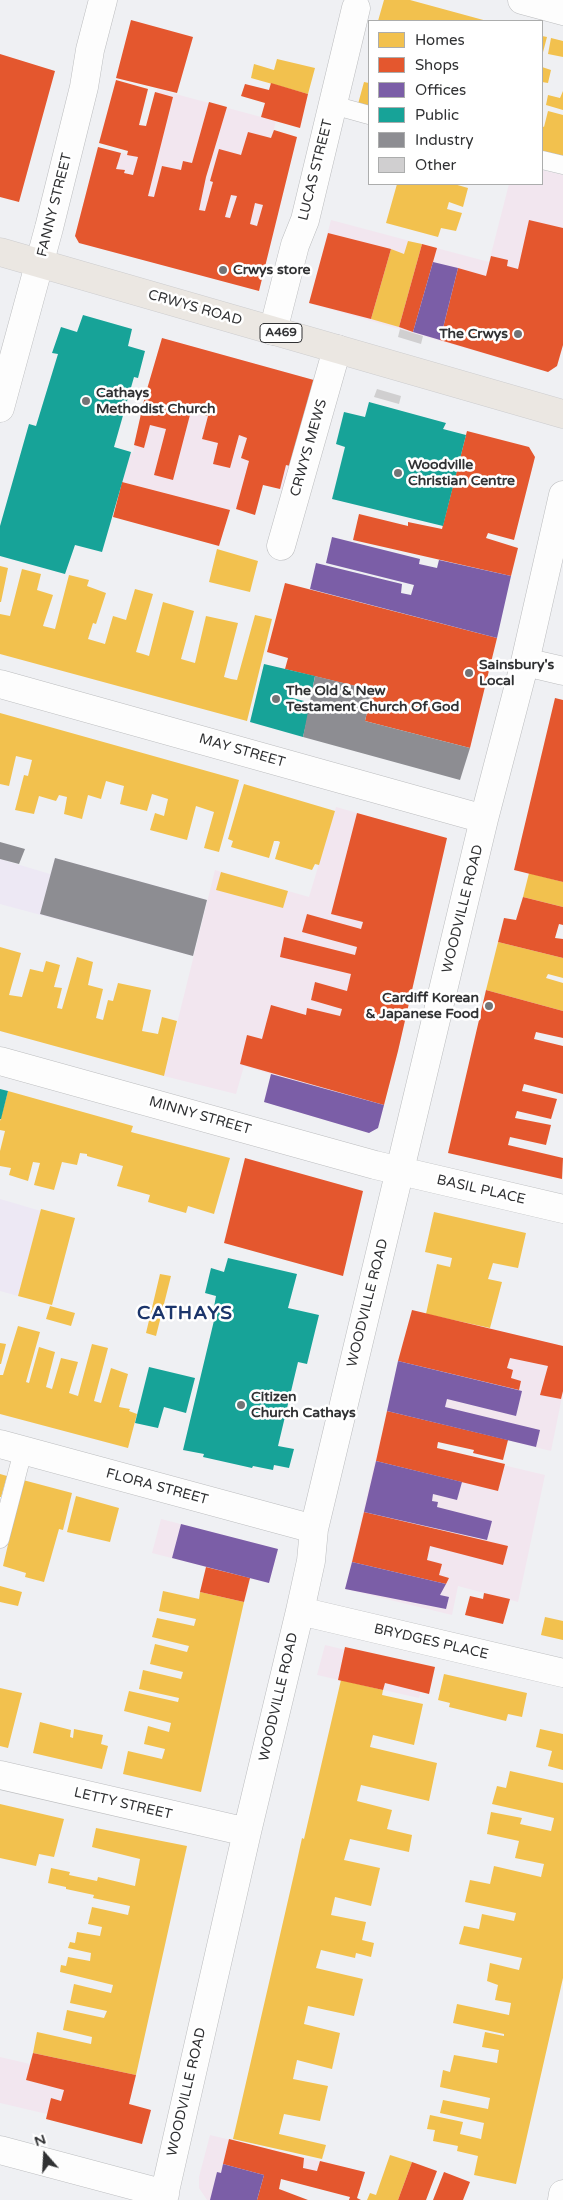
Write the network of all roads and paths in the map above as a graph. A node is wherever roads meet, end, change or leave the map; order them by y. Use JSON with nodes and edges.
{"nodes":[{"id":1,"x":104,"y":0,"type":"edge"},
{"id":2,"x":522,"y":0,"type":"edge"},
{"id":3,"x":356,"y":8,"type":"dead end"},
{"id":4,"x":563,"y":11,"type":"edge"},
{"id":5,"x":333,"y":105,"type":"junction"},
{"id":6,"x":368,"y":115,"type":"edge"},
{"id":7,"x":543,"y":160,"type":"edge"},
{"id":8,"x":563,"y":165,"type":"edge"},
{"id":9,"x":0,"y":252,"type":"edge"},
{"id":10,"x":40,"y":264,"type":"junction"},
{"id":11,"x":273,"y":331,"type":"junction"},
{"id":12,"x":337,"y":349,"type":"junction"},
{"id":13,"x":0,"y":408,"type":"edge"},
{"id":14,"x":563,"y":414,"type":"edge"},
{"id":15,"x":563,"y":495,"type":"edge"},
{"id":16,"x":281,"y":546,"type":"dead end"},
{"id":17,"x":525,"y":662,"type":"junction"},
{"id":18,"x":563,"y":671,"type":"edge"},
{"id":19,"x":0,"y":684,"type":"edge"},
{"id":20,"x":484,"y":819,"type":"junction"},
{"id":21,"x":0,"y":1060,"type":"edge"},
{"id":22,"x":400,"y":1170,"type":"junction"},
{"id":23,"x":563,"y":1209,"type":"edge"},
{"id":24,"x":11,"y":1448,"type":"edge"},
{"id":25,"x":314,"y":1529,"type":"junction"},
{"id":26,"x":0,"y":1539,"type":"edge"},
{"id":27,"x":300,"y":1611,"type":"junction"},
{"id":28,"x":563,"y":1673,"type":"edge"},
{"id":29,"x":0,"y":1775,"type":"edge"},
{"id":30,"x":247,"y":1832,"type":"junction"},
{"id":31,"x":0,"y":2150,"type":"edge"},
{"id":32,"x":563,"y":2194,"type":"edge"},
{"id":33,"x":164,"y":2197,"type":"edge"},
{"id":34,"x":562,"y":2200,"type":"edge"}],
"edges":[{"from":1,"to":10,"type":"street","name":"FANNY STREET"},
{"from":2,"to":4,"type":"street"},
{"from":3,"to":5,"type":"street","name":"LUCAS STREET"},
{"from":5,"to":6,"type":"lane"},
{"from":5,"to":11,"type":"street","name":"LUCAS STREET"},
{"from":7,"to":8,"type":"lane"},
{"from":9,"to":10,"type":"main road","name":"CRWYS ROAD","number":"A469"},
{"from":10,"to":11,"type":"main road","name":"CRWYS ROAD","number":"A469"},
{"from":10,"to":13,"type":"street","name":"FANNY STREET"},
{"from":11,"to":12,"type":"main road","name":"CRWYS ROAD","number":"A469"},
{"from":12,"to":14,"type":"main road","name":"CRWYS ROAD","number":"A469"},
{"from":12,"to":16,"type":"street","name":"CRWYS MEWS"},
{"from":15,"to":17,"type":"street","name":"WOODVILLE ROAD"},
{"from":17,"to":18,"type":"street"},
{"from":17,"to":20,"type":"street","name":"WOODVILLE ROAD"},
{"from":19,"to":20,"type":"street","name":"MAY STREET"},
{"from":20,"to":22,"type":"street","name":"WOODVILLE ROAD"},
{"from":21,"to":22,"type":"street","name":"MINNY STREET"},
{"from":22,"to":23,"type":"street","name":"BASIL PLACE"},
{"from":22,"to":25,"type":"street","name":"WOODVILLE ROAD"},
{"from":24,"to":25,"type":"street","name":"FLORA STREET"},
{"from":24,"to":26,"type":"lane"},
{"from":25,"to":27,"type":"street","name":"WOODVILLE ROAD"},
{"from":27,"to":28,"type":"street","name":"BRYDGES PLACE"},
{"from":27,"to":30,"type":"street","name":"WOODVILLE ROAD"},
{"from":29,"to":30,"type":"street","name":"LETTY STREET"},
{"from":30,"to":33,"type":"street","name":"WOODVILLE ROAD"},
{"from":31,"to":33,"type":"street"},
{"from":32,"to":34,"type":"street"}]}
